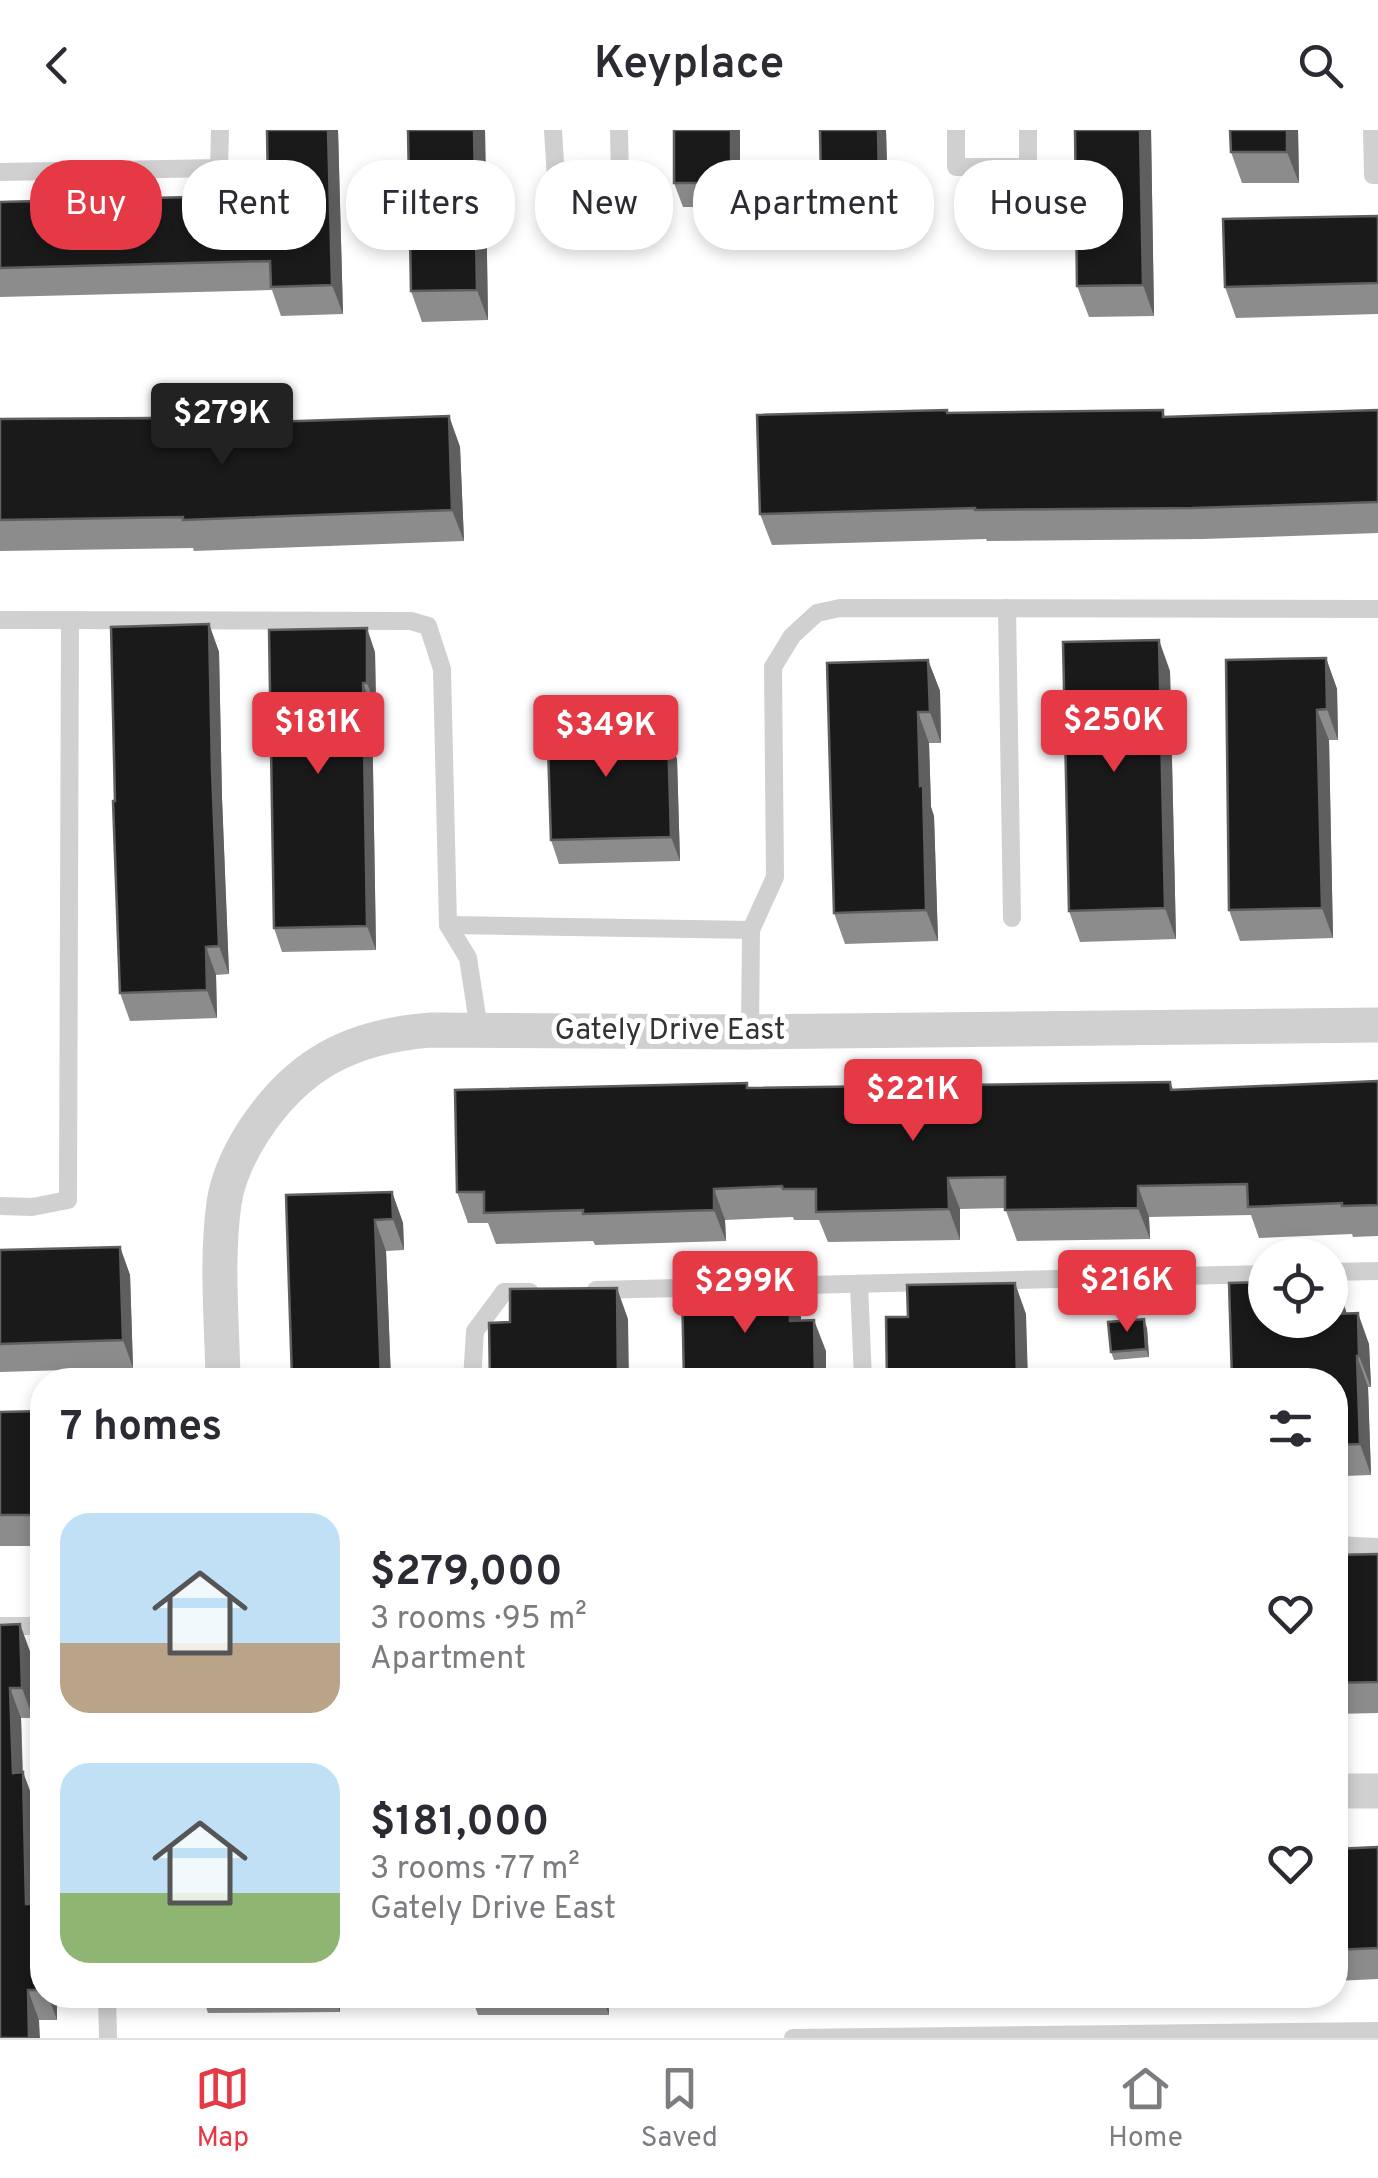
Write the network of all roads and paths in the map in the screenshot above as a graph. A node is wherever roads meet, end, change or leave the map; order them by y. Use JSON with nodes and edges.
{"nodes":[{"id":1,"x":220,"y":130,"type":"edge"},
{"id":2,"x":553,"y":130,"type":"edge"},
{"id":3,"x":620,"y":130,"type":"edge"},
{"id":4,"x":956,"y":130,"type":"edge"},
{"id":5,"x":1028,"y":130,"type":"edge"},
{"id":6,"x":1372,"y":130,"type":"edge"},
{"id":7,"x":0,"y":172,"type":"edge"},
{"id":8,"x":1378,"y":175,"type":"edge"},
{"id":9,"x":1007,"y":608,"type":"junction"},
{"id":10,"x":1378,"y":609,"type":"edge"},
{"id":11,"x":0,"y":620,"type":"edge"},
{"id":12,"x":70,"y":620,"type":"junction"},
{"id":13,"x":1012,"y":918,"type":"dead end"},
{"id":14,"x":448,"y":926,"type":"junction"},
{"id":15,"x":750,"y":930,"type":"junction"},
{"id":16,"x":1378,"y":1025,"type":"edge"},
{"id":17,"x":478,"y":1029,"type":"junction"},
{"id":18,"x":750,"y":1032,"type":"junction"},
{"id":19,"x":0,"y":1206,"type":"edge"},
{"id":20,"x":1378,"y":1271,"type":"edge"},
{"id":21,"x":1348,"y":1272,"type":"edge"},
{"id":22,"x":1248,"y":1274,"type":"edge"},
{"id":23,"x":859,"y":1284,"type":"junction"},
{"id":24,"x":582,"y":1290,"type":"edge"},
{"id":25,"x":543,"y":1291,"type":"edge"},
{"id":26,"x":223,"y":1368,"type":"edge"},
{"id":27,"x":473,"y":1368,"type":"edge"},
{"id":28,"x":862,"y":1368,"type":"edge"},
{"id":29,"x":1348,"y":1546,"type":"edge"},
{"id":30,"x":1378,"y":1547,"type":"edge"},
{"id":31,"x":0,"y":1626,"type":"edge"},
{"id":32,"x":30,"y":1626,"type":"edge"},
{"id":33,"x":1348,"y":1791,"type":"edge"},
{"id":34,"x":1378,"y":1791,"type":"edge"},
{"id":35,"x":107,"y":2008,"type":"edge"},
{"id":36,"x":1378,"y":2030,"type":"edge"},
{"id":37,"x":1343,"y":2034,"type":"edge"},
{"id":38,"x":911,"y":2037,"type":"edge"},
{"id":39,"x":108,"y":2038,"type":"edge"},
{"id":40,"x":793,"y":2038,"type":"edge"}],
"edges":[{"from":1,"to":7,"type":"lane"},
{"from":2,"to":3,"type":"lane"},
{"from":4,"to":5,"type":"lane"},
{"from":6,"to":8,"type":"lane"},
{"from":9,"to":10,"type":"lane"},
{"from":9,"to":13,"type":"lane"},
{"from":9,"to":15,"type":"lane"},
{"from":11,"to":12,"type":"lane"},
{"from":12,"to":14,"type":"lane"},
{"from":12,"to":19,"type":"lane"},
{"from":14,"to":15,"type":"lane"},
{"from":14,"to":17,"type":"lane"},
{"from":15,"to":18,"type":"lane"},
{"from":16,"to":18,"type":"street","name":"Gately Drive East"},
{"from":17,"to":18,"type":"street","name":"Gately Drive East"},
{"from":17,"to":26,"type":"street","name":"Gately Drive East"},
{"from":20,"to":21,"type":"lane"},
{"from":22,"to":23,"type":"lane"},
{"from":23,"to":24,"type":"lane"},
{"from":23,"to":28,"type":"lane"},
{"from":25,"to":27,"type":"lane"},
{"from":29,"to":30,"type":"lane"},
{"from":31,"to":32,"type":"lane"},
{"from":33,"to":34,"type":"street"},
{"from":35,"to":39,"type":"lane"},
{"from":36,"to":37,"type":"lane"},
{"from":37,"to":38,"type":"lane"},
{"from":38,"to":40,"type":"lane"}]}
